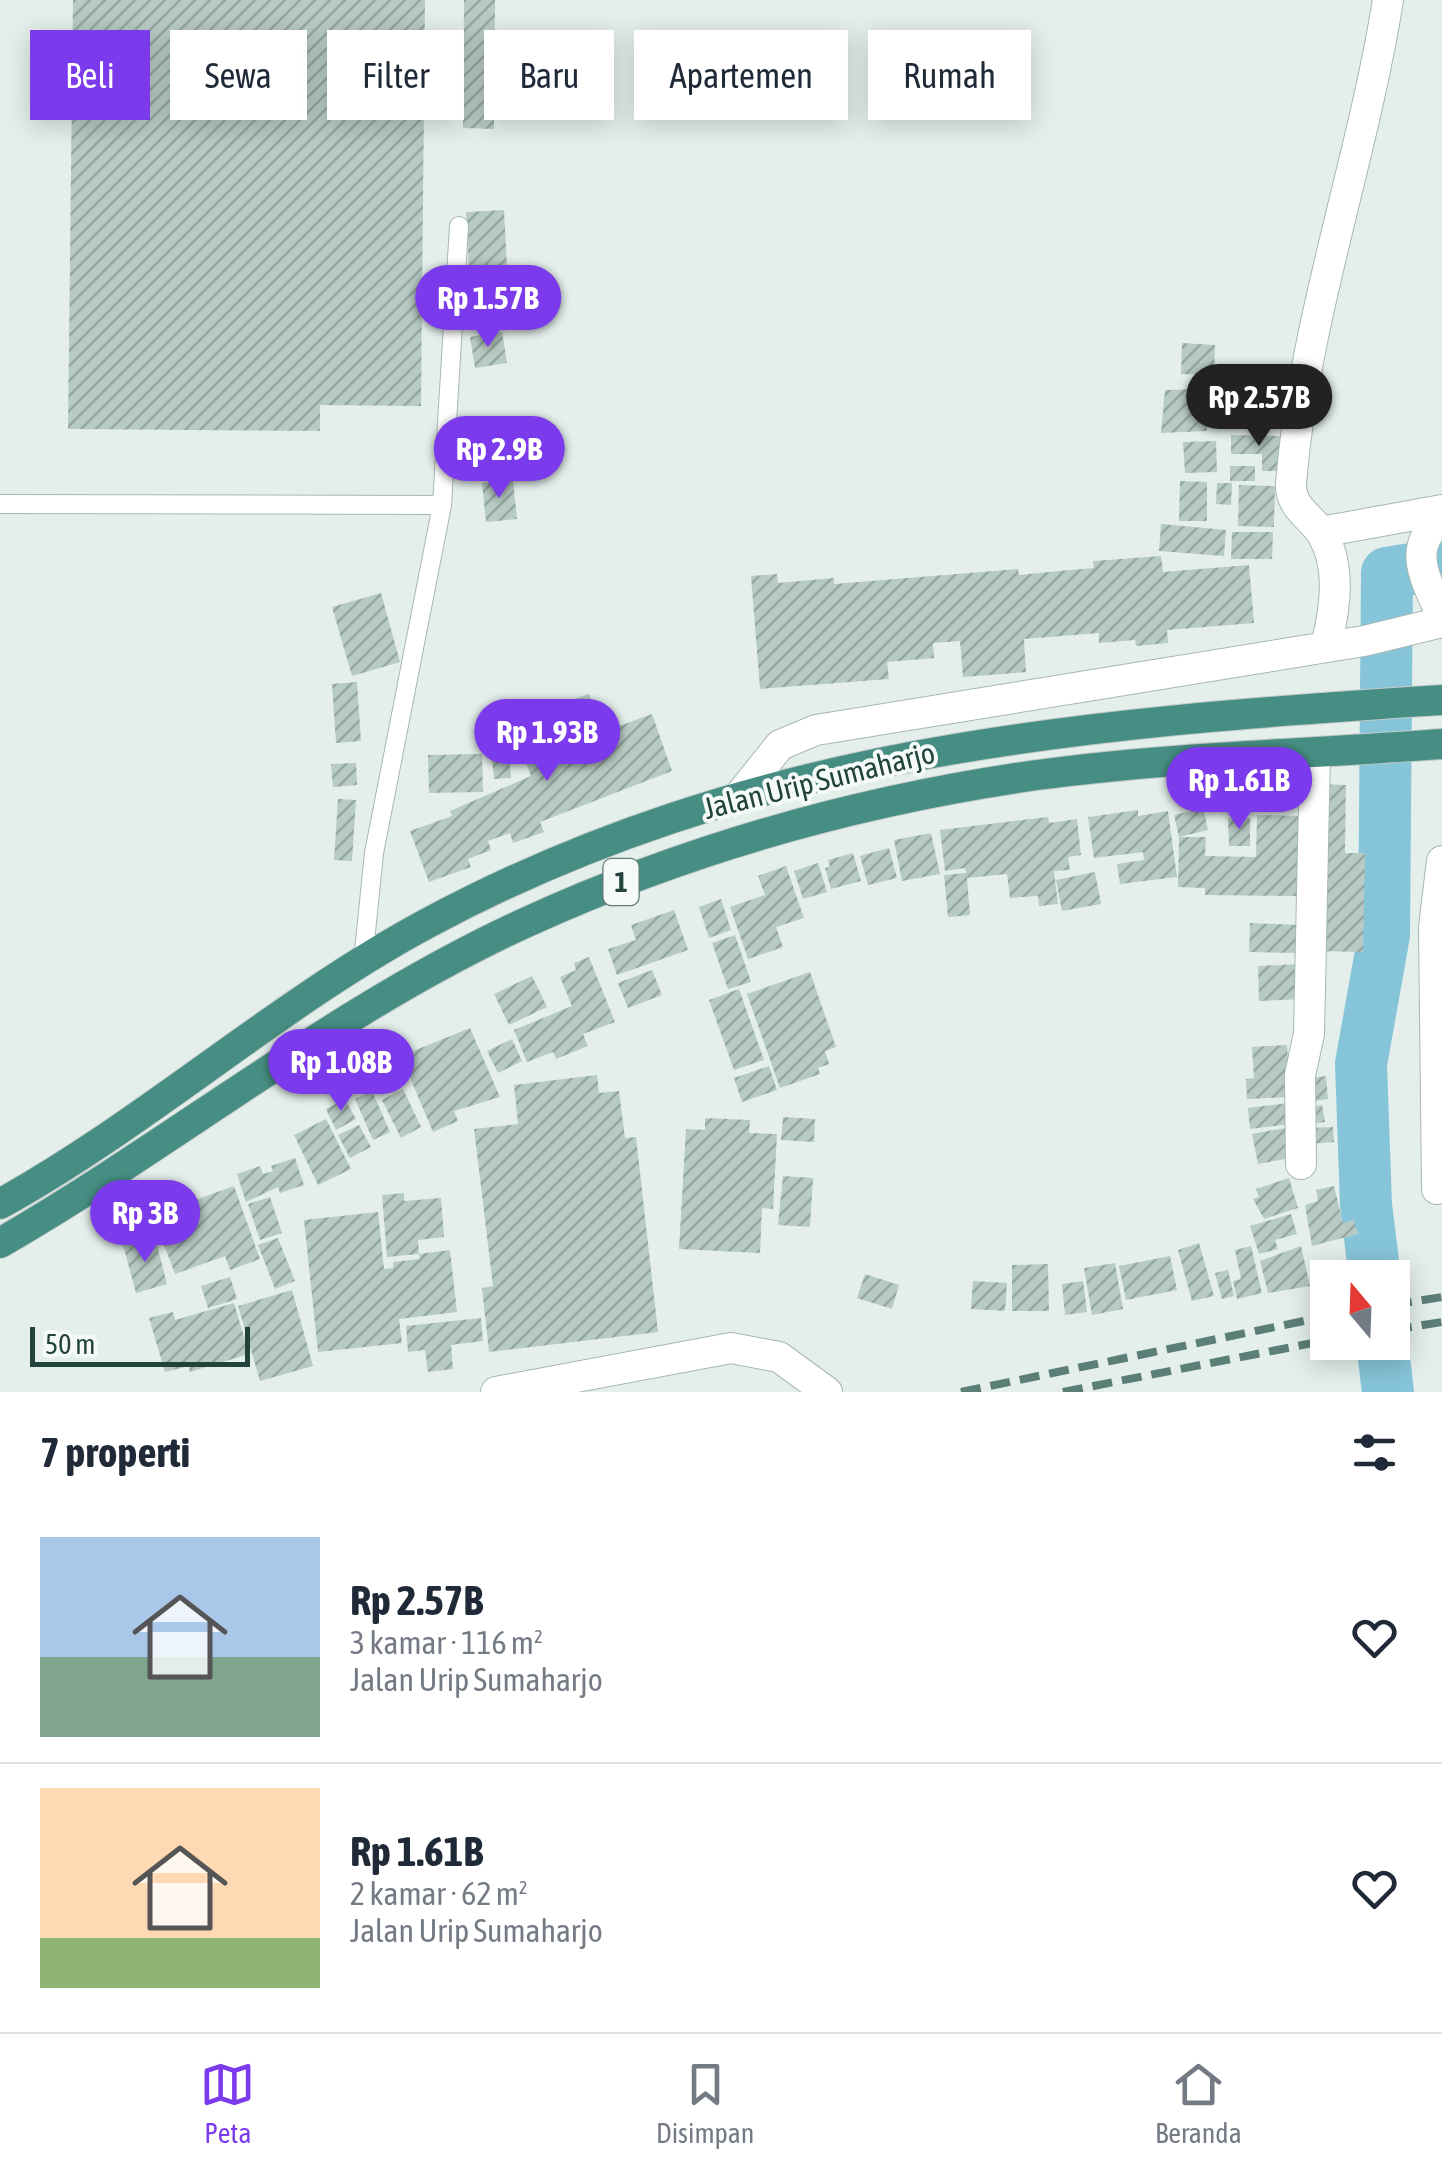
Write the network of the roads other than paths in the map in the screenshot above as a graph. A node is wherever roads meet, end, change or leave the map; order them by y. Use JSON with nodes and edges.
{"nodes":[{"id":1,"x":1388,"y":0,"type":"edge"},
{"id":2,"x":459,"y":226,"type":"dead end"},
{"id":3,"x":0,"y":504,"type":"edge"},
{"id":4,"x":442,"y":505,"type":"junction"},
{"id":5,"x":1442,"y":510,"type":"edge"},
{"id":6,"x":1442,"y":519,"type":"edge"},
{"id":7,"x":1322,"y":532,"type":"junction"},
{"id":8,"x":1437,"y":614,"type":"edge"},
{"id":9,"x":1326,"y":645,"type":"junction"},
{"id":10,"x":1442,"y":700,"type":"edge"},
{"id":11,"x":1442,"y":744,"type":"edge"},
{"id":12,"x":1320,"y":753,"type":"junction"},
{"id":13,"x":740,"y":795,"type":"junction"},
{"id":14,"x":1442,"y":861,"type":"edge"},
{"id":15,"x":363,"y":961,"type":"junction"},
{"id":16,"x":1300,"y":1164,"type":"dead end"},
{"id":17,"x":1437,"y":1189,"type":"dead end"},
{"id":18,"x":0,"y":1204,"type":"edge"},
{"id":19,"x":12,"y":1236,"type":"edge"},
{"id":20,"x":0,"y":1260,"type":"edge"},
{"id":21,"x":496,"y":1392,"type":"edge"},
{"id":22,"x":827,"y":1392,"type":"edge"}],
"edges":[{"from":1,"to":7,"type":"street"},
{"from":2,"to":4,"type":"lane"},
{"from":3,"to":4,"type":"lane"},
{"from":4,"to":15,"type":"lane"},
{"from":5,"to":7,"type":"street"},
{"from":6,"to":8,"type":"street"},
{"from":7,"to":9,"type":"street"},
{"from":8,"to":9,"type":"street"},
{"from":9,"to":13,"type":"street"},
{"from":10,"to":13,"type":"highway","name":"Jalan Urip Sumaharjo","number":"1"},
{"from":11,"to":12,"type":"highway","name":"Jalan Urip Sumaharjo","number":"1"},
{"from":12,"to":16,"type":"street"},
{"from":12,"to":19,"type":"highway","name":"Jalan Urip Sumaharjo","number":"1"},
{"from":13,"to":15,"type":"highway","name":"Jalan Urip Sumaharjo","number":"1"},
{"from":14,"to":17,"type":"street"},
{"from":15,"to":18,"type":"highway","name":"Jalan Urip Sumaharjo","number":"1"},
{"from":19,"to":20,"type":"highway","name":"Jalan Urip Sumaharjo"},
{"from":21,"to":22,"type":"street"}]}
